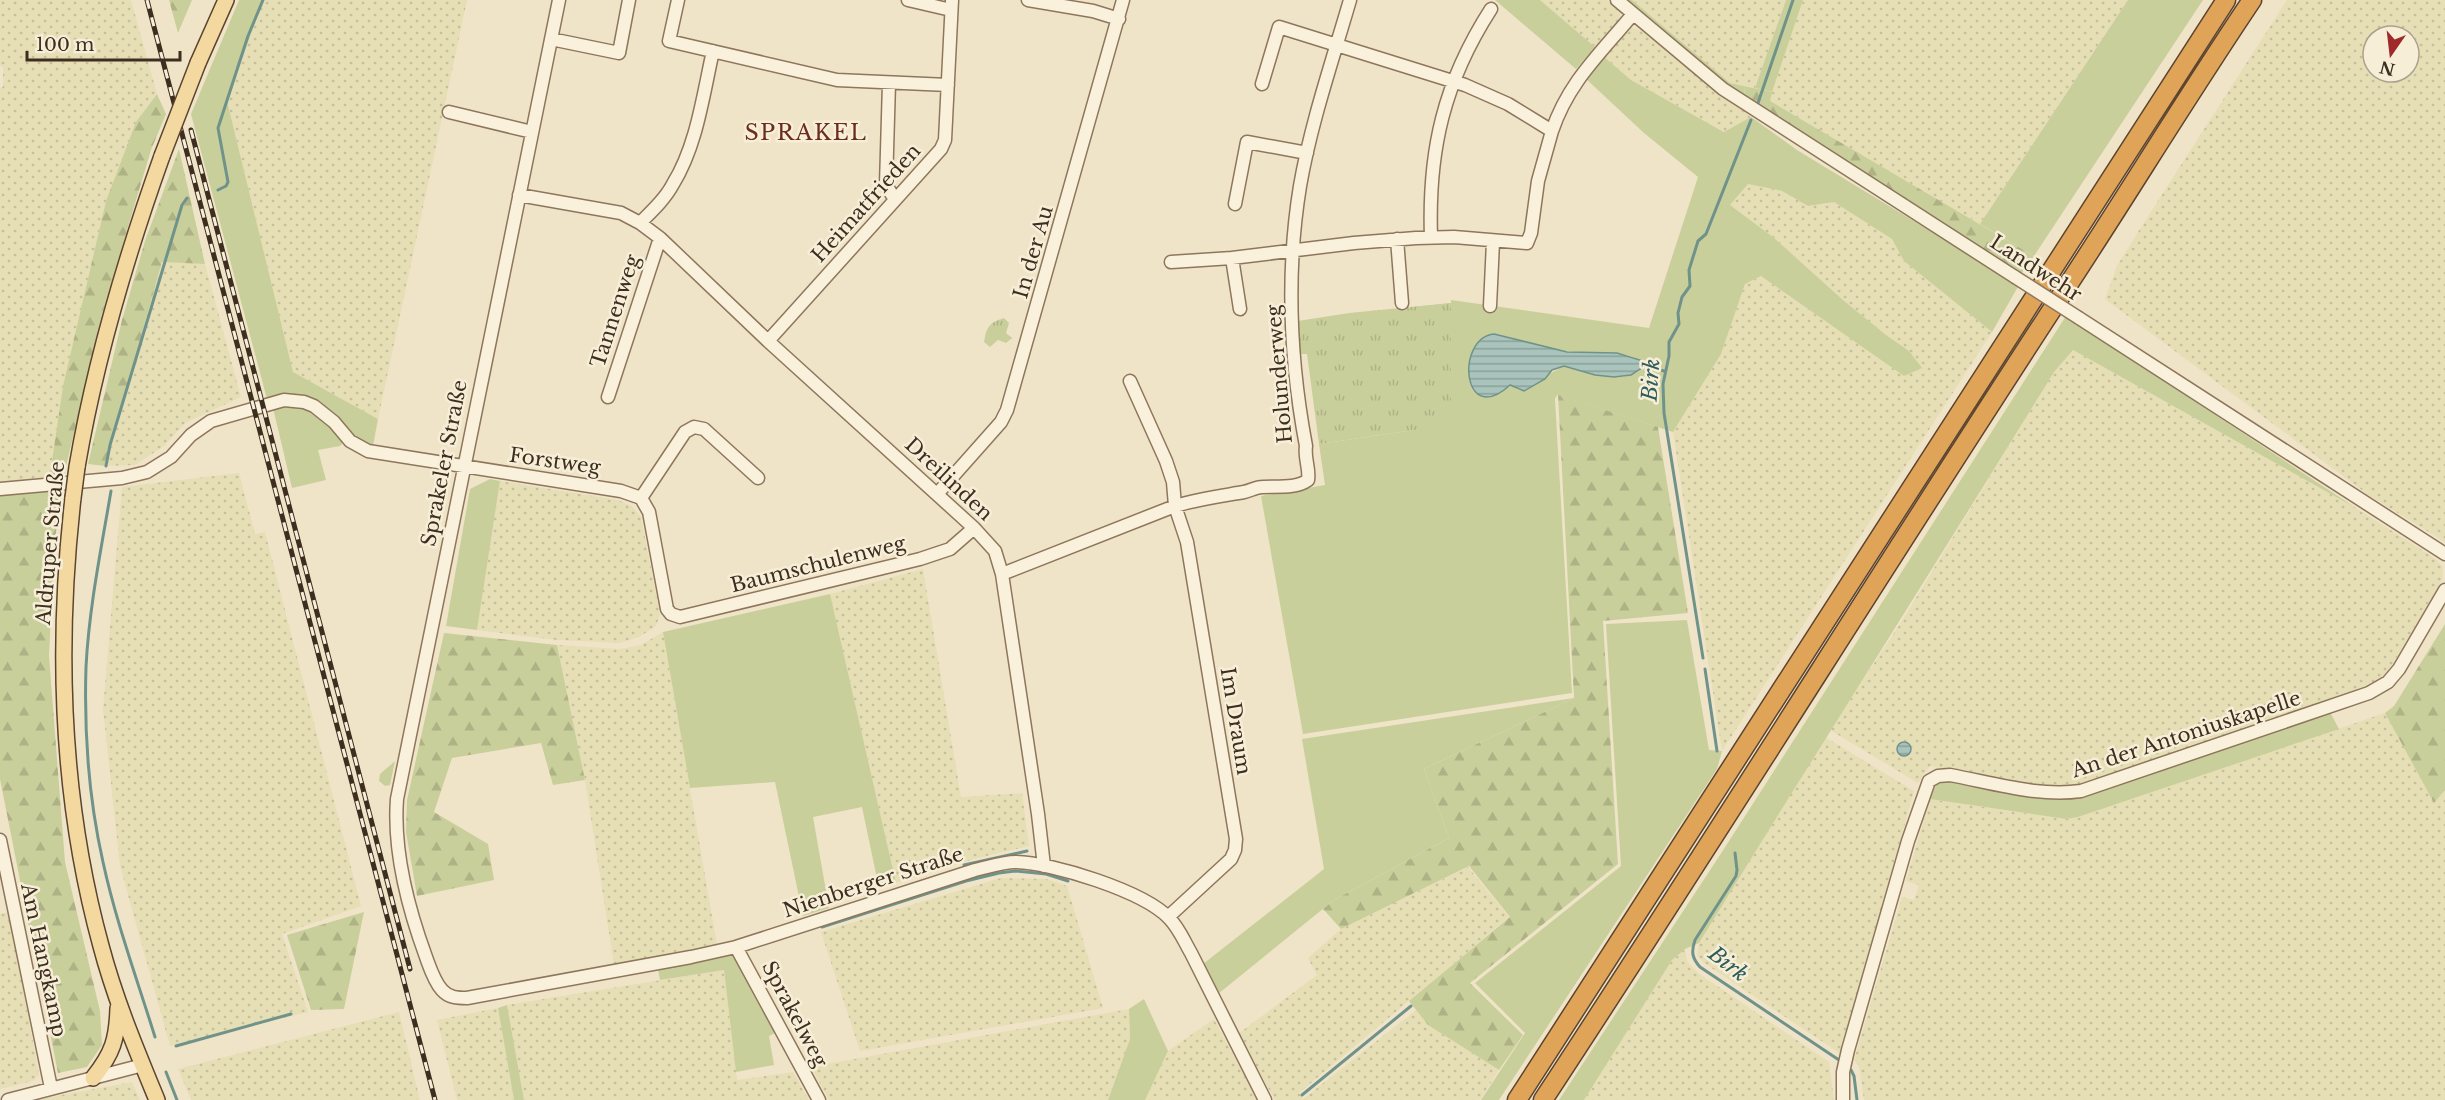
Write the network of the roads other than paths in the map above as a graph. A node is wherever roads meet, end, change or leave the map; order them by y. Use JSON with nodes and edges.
{"nodes":[{"id":1,"x":226,"y":0,"type":"edge"},
{"id":2,"x":558,"y":0,"type":"edge"},
{"id":3,"x":629,"y":0,"type":"edge"},
{"id":4,"x":678,"y":0,"type":"edge"},
{"id":5,"x":908,"y":0,"type":"edge"},
{"id":6,"x":1028,"y":0,"type":"edge"},
{"id":7,"x":1123,"y":0,"type":"edge"},
{"id":8,"x":1350,"y":0,"type":"edge"},
{"id":9,"x":1617,"y":0,"type":"edge"},
{"id":10,"x":2226,"y":0,"type":"edge"},
{"id":11,"x":2252,"y":0,"type":"edge"},
{"id":12,"x":952,"y":5,"type":"edge"},
{"id":13,"x":1491,"y":9,"type":"dead end"},
{"id":14,"x":1633,"y":14,"type":"junction"},
{"id":15,"x":1119,"y":19,"type":"junction"},
{"id":16,"x":550,"y":39,"type":"junction"},
{"id":17,"x":1337,"y":45,"type":"junction"},
{"id":18,"x":713,"y":51,"type":"junction"},
{"id":19,"x":1453,"y":81,"type":"junction"},
{"id":20,"x":889,"y":83,"type":"junction"},
{"id":21,"x":1262,"y":84,"type":"dead end"},
{"id":22,"x":948,"y":85,"type":"junction"},
{"id":23,"x":449,"y":112,"type":"dead end"},
{"id":24,"x":1552,"y":131,"type":"junction"},
{"id":25,"x":532,"y":132,"type":"junction"},
{"id":26,"x":1307,"y":153,"type":"junction"},
{"id":27,"x":519,"y":195,"type":"junction"},
{"id":28,"x":894,"y":198,"type":"junction"},
{"id":29,"x":1235,"y":204,"type":"dead end"},
{"id":30,"x":640,"y":223,"type":"junction"},
{"id":31,"x":1431,"y":237,"type":"junction"},
{"id":32,"x":660,"y":238,"type":"junction"},
{"id":33,"x":1396,"y":239,"type":"junction"},
{"id":34,"x":1493,"y":242,"type":"junction"},
{"id":35,"x":1294,"y":250,"type":"junction"},
{"id":36,"x":1232,"y":258,"type":"junction"},
{"id":37,"x":1172,"y":262,"type":"dead end"},
{"id":38,"x":1402,"y":303,"type":"dead end"},
{"id":39,"x":1491,"y":306,"type":"dead end"},
{"id":40,"x":1240,"y":309,"type":"dead end"},
{"id":41,"x":768,"y":341,"type":"junction"},
{"id":42,"x":1130,"y":381,"type":"dead end"},
{"id":43,"x":608,"y":397,"type":"dead end"},
{"id":44,"x":463,"y":467,"type":"junction"},
{"id":45,"x":759,"y":478,"type":"dead end"},
{"id":46,"x":0,"y":489,"type":"edge"},
{"id":47,"x":938,"y":493,"type":"junction"},
{"id":48,"x":641,"y":498,"type":"junction"},
{"id":49,"x":1175,"y":506,"type":"junction"},
{"id":50,"x":974,"y":528,"type":"junction"},
{"id":51,"x":2445,"y":554,"type":"edge"},
{"id":52,"x":1002,"y":574,"type":"junction"},
{"id":53,"x":2445,"y":590,"type":"edge"},
{"id":54,"x":0,"y":840,"type":"edge"},
{"id":55,"x":2,"y":856,"type":"edge"},
{"id":56,"x":1044,"y":866,"type":"junction"},
{"id":57,"x":1168,"y":916,"type":"junction"},
{"id":58,"x":418,"y":934,"type":"joint"},
{"id":59,"x":736,"y":947,"type":"junction"},
{"id":60,"x":118,"y":1002,"type":"junction"},
{"id":61,"x":143,"y":1065,"type":"junction"},
{"id":62,"x":93,"y":1078,"type":"junction"},
{"id":63,"x":51,"y":1088,"type":"junction"},
{"id":64,"x":8,"y":1100,"type":"edge"},
{"id":65,"x":157,"y":1100,"type":"edge"},
{"id":66,"x":819,"y":1100,"type":"edge"},
{"id":67,"x":1265,"y":1100,"type":"edge"},
{"id":68,"x":1517,"y":1100,"type":"edge"},
{"id":69,"x":1542,"y":1100,"type":"edge"},
{"id":70,"x":1843,"y":1100,"type":"edge"}],
"edges":[{"from":1,"to":60,"type":"main road","name":"Aldruper Straße","bridge":true},
{"from":2,"to":16,"type":"street","name":"Sprakeler Straße"},
{"from":3,"to":16,"type":"street"},
{"from":4,"to":18,"type":"street"},
{"from":5,"to":12,"type":"street"},
{"from":6,"to":15,"type":"street"},
{"from":7,"to":15,"type":"street","name":"In der Au"},
{"from":8,"to":17,"type":"street","name":"Holunderweg"},
{"from":9,"to":14,"type":"street","name":"Landwehr"},
{"from":10,"to":68,"type":"highway"},
{"from":11,"to":69,"type":"highway"},
{"from":12,"to":22,"type":"street","name":"Heimatfrieden"},
{"from":13,"to":19,"type":"street"},
{"from":14,"to":24,"type":"street"},
{"from":14,"to":51,"type":"street","name":"Landwehr","bridge":true},
{"from":15,"to":47,"type":"street","name":"In der Au"},
{"from":16,"to":25,"type":"street","name":"Sprakeler Straße"},
{"from":17,"to":19,"type":"street"},
{"from":17,"to":21,"type":"street"},
{"from":17,"to":26,"type":"street","name":"Holunderweg"},
{"from":18,"to":20,"type":"street"},
{"from":18,"to":30,"type":"street"},
{"from":19,"to":24,"type":"street"},
{"from":19,"to":31,"type":"street"},
{"from":20,"to":22,"type":"street"},
{"from":20,"to":28,"type":"street"},
{"from":22,"to":28,"type":"street","name":"Heimatfrieden"},
{"from":23,"to":25,"type":"street"},
{"from":24,"to":34,"type":"street"},
{"from":25,"to":27,"type":"street","name":"Sprakeler Straße"},
{"from":26,"to":29,"type":"street"},
{"from":26,"to":35,"type":"street","name":"Holunderweg"},
{"from":27,"to":30,"type":"street","name":"Dreilinden"},
{"from":27,"to":44,"type":"street","name":"Sprakeler Straße"},
{"from":28,"to":41,"type":"street","name":"Heimatfrieden"},
{"from":30,"to":32,"type":"street","name":"Dreilinden"},
{"from":31,"to":33,"type":"street"},
{"from":31,"to":34,"type":"street"},
{"from":32,"to":41,"type":"street","name":"Dreilinden"},
{"from":32,"to":43,"type":"street","name":"Tannenweg"},
{"from":33,"to":35,"type":"street"},
{"from":33,"to":38,"type":"street"},
{"from":34,"to":39,"type":"street"},
{"from":35,"to":36,"type":"street"},
{"from":35,"to":49,"type":"street","name":"Holunderweg"},
{"from":36,"to":37,"type":"street"},
{"from":36,"to":40,"type":"street","name":"Holunderweg"},
{"from":41,"to":47,"type":"street","name":"Dreilinden"},
{"from":42,"to":49,"type":"street","name":"Im Draum"},
{"from":44,"to":46,"type":"street","name":"Forstweg"},
{"from":44,"to":48,"type":"street","name":"Forstweg"},
{"from":44,"to":58,"type":"street","name":"Sprakeler Straße"},
{"from":45,"to":48,"type":"street"},
{"from":47,"to":50,"type":"street","name":"Dreilinden"},
{"from":48,"to":50,"type":"street","name":"Baumschulenweg"},
{"from":49,"to":52,"type":"street"},
{"from":49,"to":57,"type":"street","name":"Im Draum"},
{"from":50,"to":52,"type":"street","name":"Dreilinden"},
{"from":52,"to":56,"type":"street","name":"Dreilinden"},
{"from":53,"to":70,"type":"street","name":"An der Antoniuskapelle"},
{"from":54,"to":55,"type":"street","name":"Am Hangkamp"},
{"from":55,"to":63,"type":"street","name":"Am Hangkamp"},
{"from":56,"to":57,"type":"street","name":"Nienberger Straße"},
{"from":56,"to":59,"type":"street","name":"Nienberger Straße"},
{"from":57,"to":67,"type":"street","name":"Nienberger Straße"},
{"from":58,"to":59,"type":"street","name":"Nienberger Straße"},
{"from":59,"to":66,"type":"street","name":"Sprakelweg"},
{"from":60,"to":61,"type":"main road","name":"Aldruper Straße"},
{"from":60,"to":62,"type":"main road"},
{"from":61,"to":62,"type":"street"},
{"from":61,"to":65,"type":"main road","name":"Aldruper Straße"},
{"from":62,"to":63,"type":"street"},
{"from":63,"to":64,"type":"street"}]}
